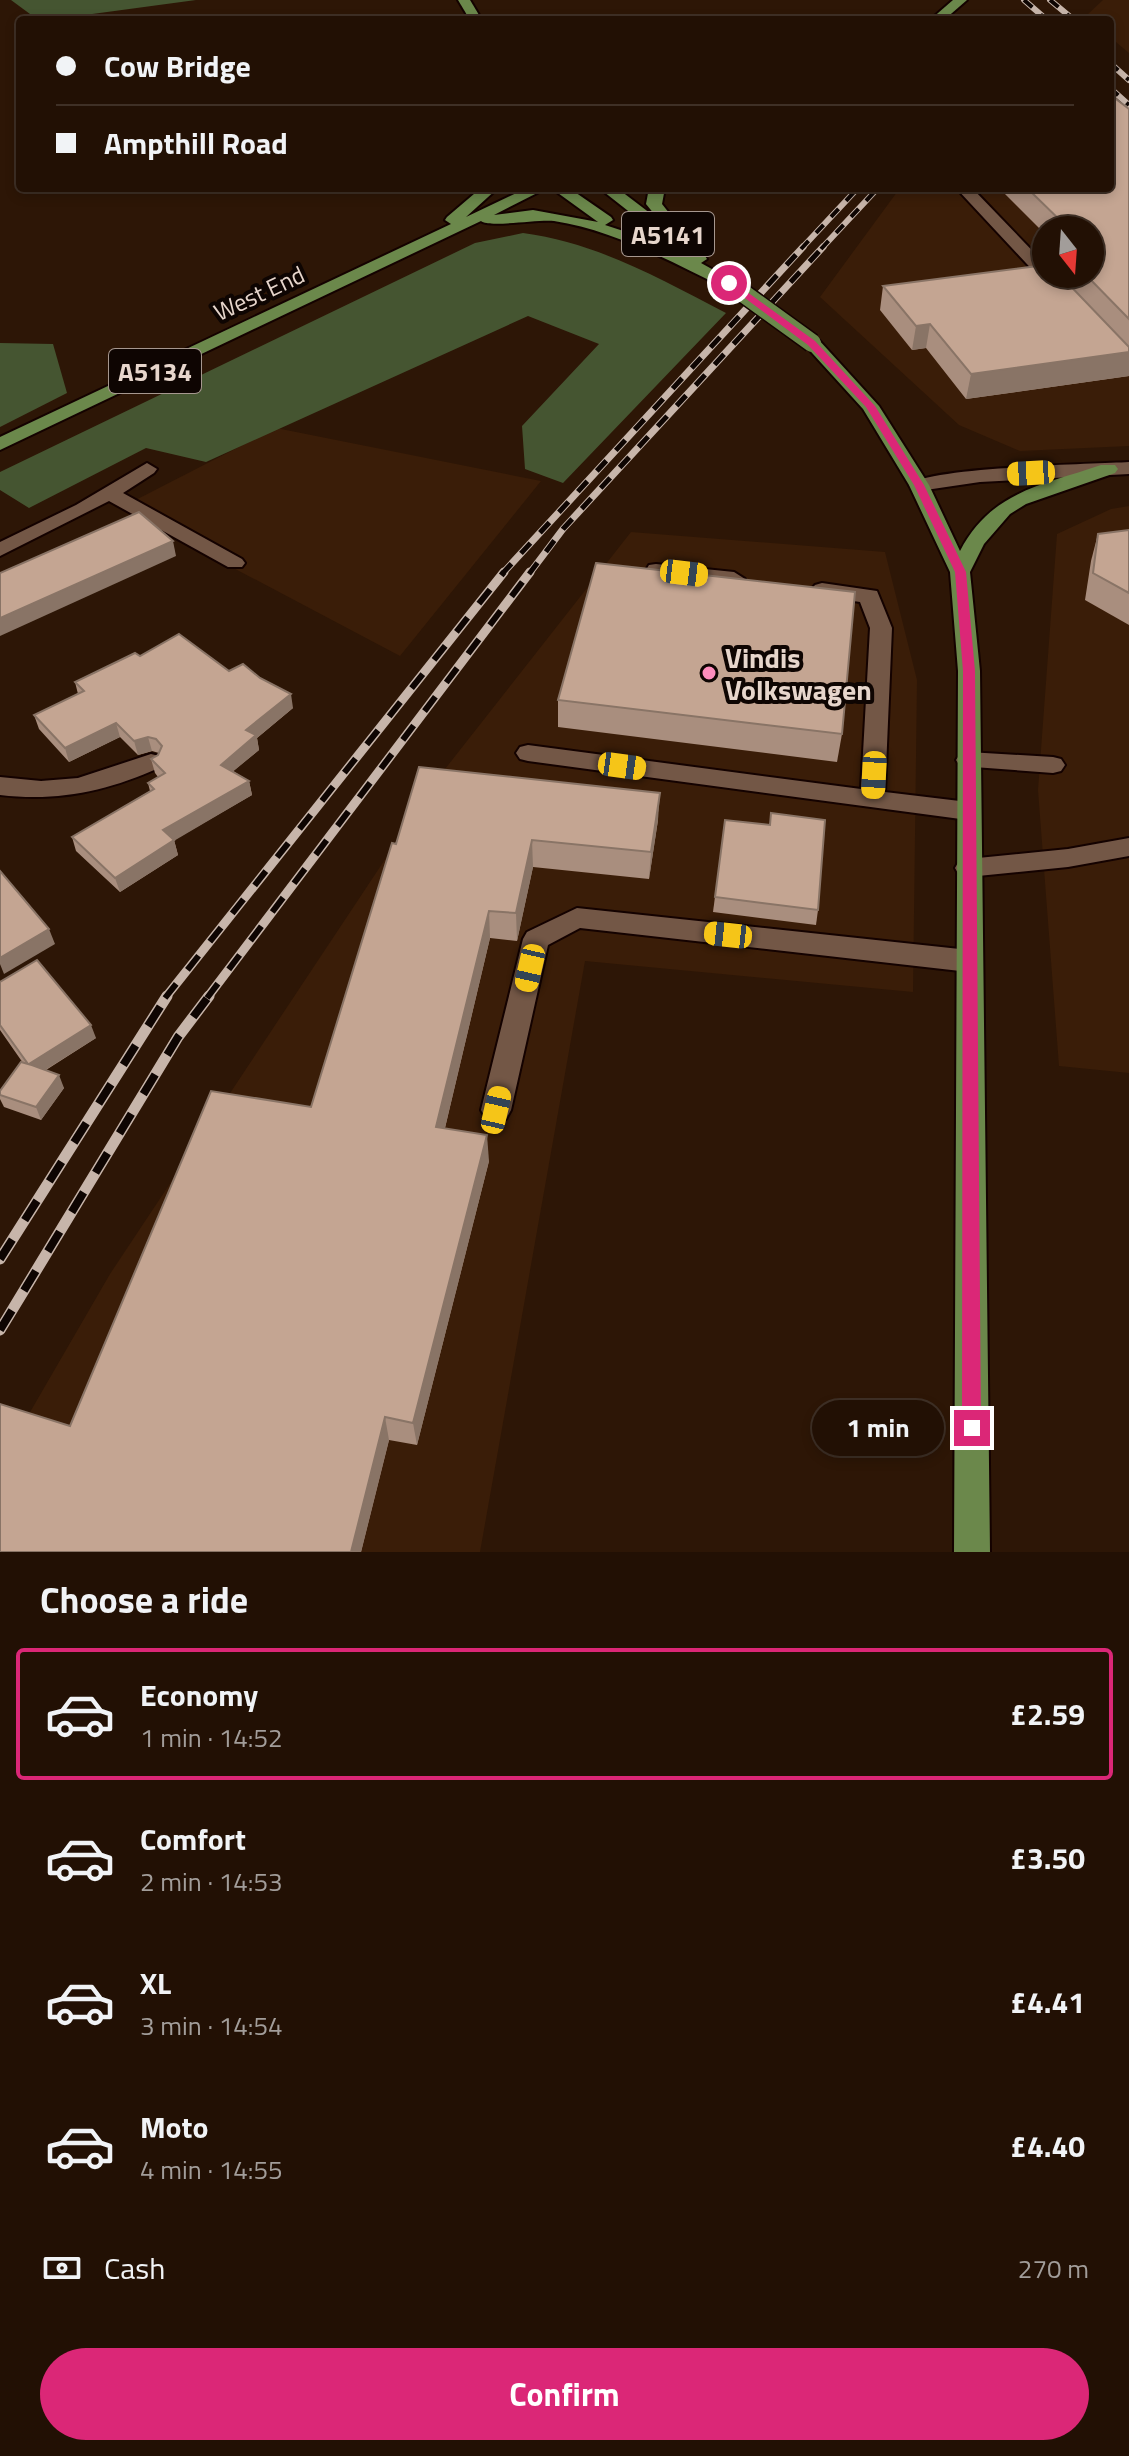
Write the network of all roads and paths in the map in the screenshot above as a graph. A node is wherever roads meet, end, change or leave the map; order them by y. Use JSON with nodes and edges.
{"nodes":[{"id":1,"x":961,"y":0,"type":"edge"},
{"id":2,"x":941,"y":16,"type":"edge"},
{"id":3,"x":486,"y":192,"type":"edge"},
{"id":4,"x":531,"y":192,"type":"edge"},
{"id":5,"x":564,"y":192,"type":"edge"},
{"id":6,"x":612,"y":192,"type":"edge"},
{"id":7,"x":656,"y":192,"type":"edge"},
{"id":8,"x":968,"y":192,"type":"edge"},
{"id":9,"x":434,"y":238,"type":"junction"},
{"id":10,"x":659,"y":250,"type":"junction"},
{"id":11,"x":729,"y":283,"type":"junction"},
{"id":12,"x":1076,"y":307,"type":"edge"},
{"id":13,"x":0,"y":444,"type":"edge"},
{"id":14,"x":1129,"y":468,"type":"edge"},
{"id":15,"x":147,"y":469,"type":"dead end"},
{"id":16,"x":1108,"y":469,"type":"junction"},
{"id":17,"x":919,"y":485,"type":"junction"},
{"id":18,"x":109,"y":493,"type":"junction"},
{"id":19,"x":0,"y":550,"type":"edge"},
{"id":20,"x":235,"y":563,"type":"dead end"},
{"id":21,"x":656,"y":570,"type":"edge"},
{"id":22,"x":960,"y":572,"type":"junction"},
{"id":23,"x":762,"y":583,"type":"edge"},
{"id":24,"x":793,"y":586,"type":"edge"},
{"id":25,"x":528,"y":753,"type":"dead end"},
{"id":26,"x":968,"y":760,"type":"junction"},
{"id":27,"x":151,"y":762,"type":"edge"},
{"id":28,"x":1053,"y":765,"type":"dead end"},
{"id":29,"x":0,"y":786,"type":"edge"},
{"id":30,"x":873,"y":799,"type":"junction"},
{"id":31,"x":968,"y":811,"type":"junction"},
{"id":32,"x":1129,"y":847,"type":"edge"},
{"id":33,"x":968,"y":868,"type":"junction"},
{"id":34,"x":969,"y":961,"type":"junction"},
{"id":35,"x":496,"y":1110,"type":"dead end"},
{"id":36,"x":972,"y":1552,"type":"edge"}],
"edges":[{"from":1,"to":2,"type":"main road"},
{"from":3,"to":9,"type":"main road"},
{"from":4,"to":9,"type":"main road","name":"West End","number":"A5134"},
{"from":5,"to":10,"type":"main road"},
{"from":6,"to":11,"type":"main road","number":"A5141"},
{"from":7,"to":11,"type":"main road"},
{"from":8,"to":12,"type":"street"},
{"from":9,"to":10,"type":"main road"},
{"from":9,"to":13,"type":"main road","name":"West End","number":"A5134"},
{"from":10,"to":11,"type":"main road"},
{"from":11,"to":17,"type":"main road","number":"A5141","bridge":true},
{"from":14,"to":16,"type":"street"},
{"from":15,"to":18,"type":"street"},
{"from":16,"to":17,"type":"street"},
{"from":16,"to":22,"type":"main road"},
{"from":17,"to":22,"type":"main road","number":"A5141"},
{"from":18,"to":19,"type":"street"},
{"from":18,"to":20,"type":"street"},
{"from":21,"to":23,"type":"street"},
{"from":22,"to":26,"type":"main road","number":"A5141"},
{"from":24,"to":30,"type":"street"},
{"from":25,"to":30,"type":"street"},
{"from":26,"to":28,"type":"street"},
{"from":26,"to":31,"type":"main road","number":"A5141"},
{"from":27,"to":29,"type":"street"},
{"from":30,"to":31,"type":"street"},
{"from":31,"to":33,"type":"main road","number":"A5141"},
{"from":32,"to":33,"type":"street"},
{"from":33,"to":34,"type":"main road","number":"A5141"},
{"from":34,"to":35,"type":"street"},
{"from":34,"to":36,"type":"main road","number":"A5141"}]}
